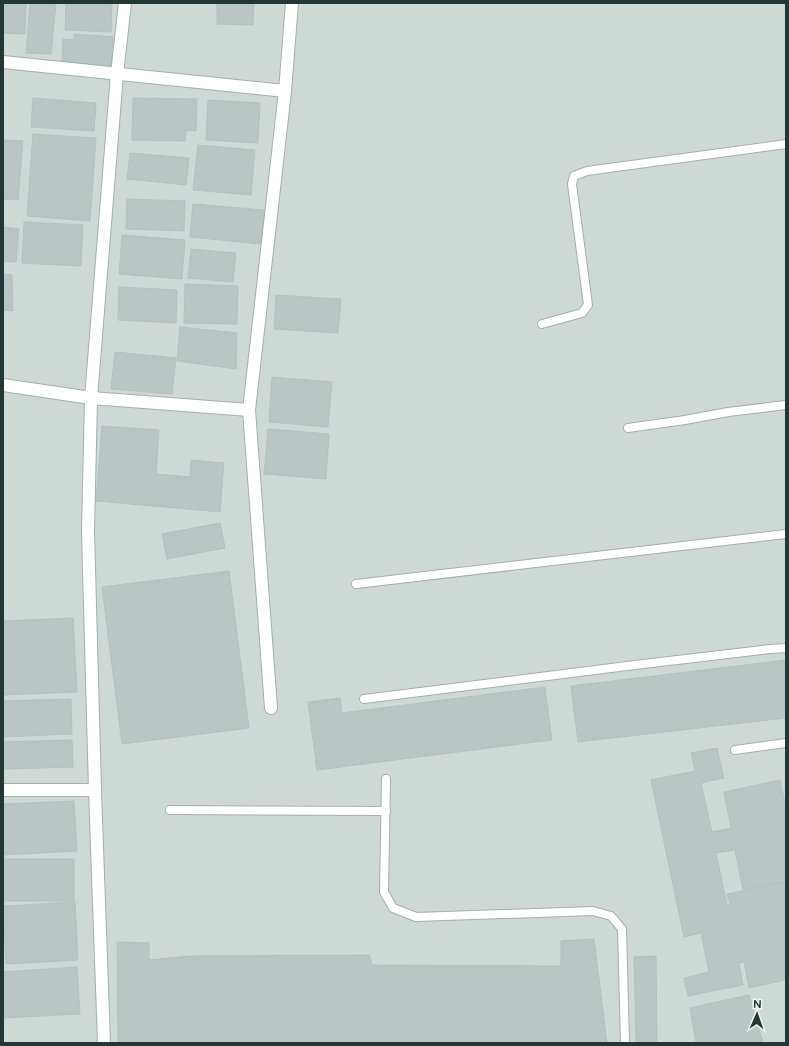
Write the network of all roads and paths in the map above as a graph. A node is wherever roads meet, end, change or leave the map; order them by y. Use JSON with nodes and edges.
{"nodes":[{"id":1,"x":125,"y":3,"type":"edge"},
{"id":2,"x":292,"y":3,"type":"edge"},
{"id":3,"x":3,"y":62,"type":"edge"},
{"id":4,"x":117,"y":74,"type":"junction"},
{"id":5,"x":285,"y":91,"type":"junction"},
{"id":6,"x":786,"y":144,"type":"edge"},
{"id":7,"x":542,"y":324,"type":"dead end"},
{"id":8,"x":3,"y":385,"type":"edge"},
{"id":9,"x":91,"y":398,"type":"junction"},
{"id":10,"x":786,"y":405,"type":"edge"},
{"id":11,"x":249,"y":410,"type":"junction"},
{"id":12,"x":628,"y":428,"type":"dead end"},
{"id":13,"x":786,"y":534,"type":"edge"},
{"id":14,"x":356,"y":584,"type":"dead end"},
{"id":15,"x":786,"y":648,"type":"edge"},
{"id":16,"x":364,"y":699,"type":"dead end"},
{"id":17,"x":271,"y":708,"type":"dead end"},
{"id":18,"x":786,"y":743,"type":"edge"},
{"id":19,"x":735,"y":750,"type":"dead end"},
{"id":20,"x":386,"y":779,"type":"dead end"},
{"id":21,"x":3,"y":790,"type":"edge"},
{"id":22,"x":95,"y":790,"type":"junction"},
{"id":23,"x":170,"y":810,"type":"dead end"},
{"id":24,"x":386,"y":810,"type":"junction"},
{"id":25,"x":104,"y":1043,"type":"edge"},
{"id":26,"x":626,"y":1043,"type":"edge"}],
"edges":[{"from":1,"to":4,"type":"street"},
{"from":2,"to":5,"type":"street"},
{"from":3,"to":4,"type":"street"},
{"from":4,"to":5,"type":"street"},
{"from":4,"to":9,"type":"street"},
{"from":5,"to":11,"type":"street"},
{"from":6,"to":7,"type":"lane"},
{"from":8,"to":9,"type":"street"},
{"from":9,"to":11,"type":"street"},
{"from":9,"to":22,"type":"street"},
{"from":10,"to":12,"type":"lane"},
{"from":11,"to":17,"type":"street"},
{"from":13,"to":14,"type":"lane"},
{"from":15,"to":16,"type":"lane"},
{"from":18,"to":19,"type":"lane"},
{"from":20,"to":24,"type":"lane"},
{"from":21,"to":22,"type":"street"},
{"from":22,"to":25,"type":"street"},
{"from":23,"to":24,"type":"lane"},
{"from":24,"to":26,"type":"lane"}]}
